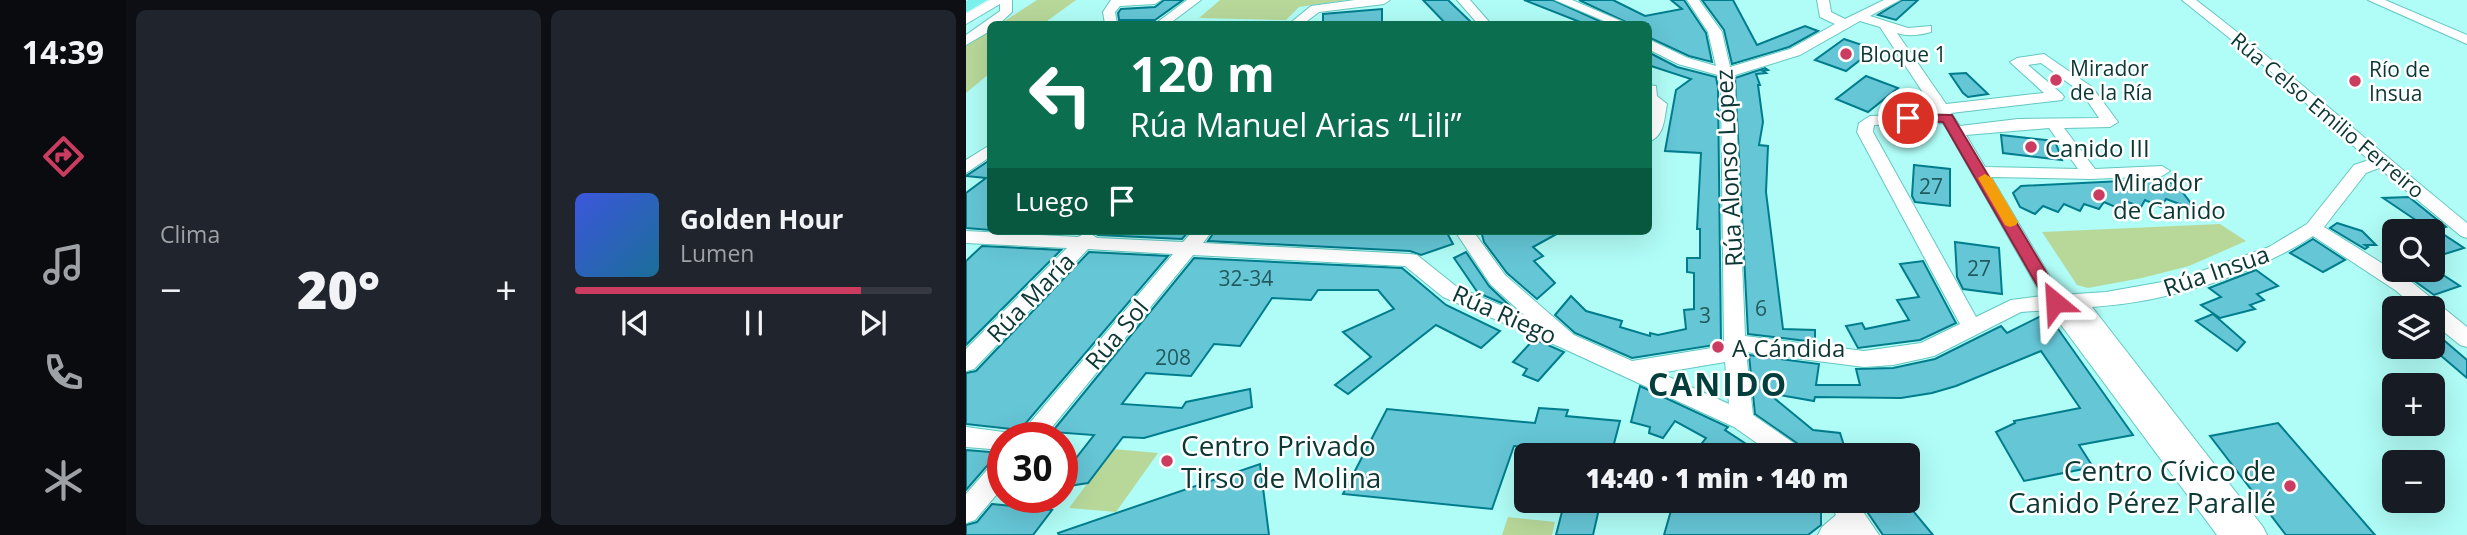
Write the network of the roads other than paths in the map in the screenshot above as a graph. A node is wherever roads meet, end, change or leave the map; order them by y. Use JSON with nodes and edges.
{"nodes":[{"id":1,"x":1156,"y":0,"type":"edge"},
{"id":2,"x":1384,"y":0,"type":"edge"},
{"id":3,"x":1463,"y":0,"type":"edge"},
{"id":4,"x":1561,"y":0,"type":"edge"},
{"id":5,"x":1693,"y":0,"type":"edge"},
{"id":6,"x":1823,"y":0,"type":"edge"},
{"id":7,"x":1894,"y":0,"type":"edge"},
{"id":8,"x":2188,"y":0,"type":"edge"},
{"id":9,"x":2374,"y":0,"type":"edge"},
{"id":10,"x":993,"y":1,"type":"edge"},
{"id":11,"x":1116,"y":1,"type":"edge"},
{"id":12,"x":1199,"y":1,"type":"edge"},
{"id":13,"x":966,"y":8,"type":"edge"},
{"id":14,"x":1859,"y":16,"type":"junction"},
{"id":15,"x":966,"y":20,"type":"edge"},
{"id":16,"x":996,"y":21,"type":"edge"},
{"id":17,"x":1110,"y":21,"type":"edge"},
{"id":18,"x":1166,"y":21,"type":"edge"},
{"id":19,"x":1184,"y":21,"type":"edge"},
{"id":20,"x":1300,"y":21,"type":"edge"},
{"id":21,"x":1482,"y":21,"type":"edge"},
{"id":22,"x":1614,"y":21,"type":"edge"},
{"id":23,"x":1845,"y":24,"type":"junction"},
{"id":24,"x":1886,"y":26,"type":"junction"},
{"id":25,"x":987,"y":28,"type":"edge"},
{"id":26,"x":1926,"y":29,"type":"dead end"},
{"id":27,"x":2467,"y":40,"type":"edge"},
{"id":28,"x":966,"y":41,"type":"edge"},
{"id":29,"x":1652,"y":45,"type":"edge"},
{"id":30,"x":1726,"y":73,"type":"junction"},
{"id":31,"x":1652,"y":99,"type":"edge"},
{"id":32,"x":2006,"y":102,"type":"junction"},
{"id":33,"x":1948,"y":119,"type":"junction"},
{"id":34,"x":2053,"y":123,"type":"junction"},
{"id":35,"x":2018,"y":124,"type":"junction"},
{"id":36,"x":1652,"y":133,"type":"edge"},
{"id":37,"x":987,"y":152,"type":"edge"},
{"id":38,"x":2381,"y":162,"type":"junction"},
{"id":39,"x":966,"y":168,"type":"edge"},
{"id":40,"x":2162,"y":171,"type":"dead end"},
{"id":41,"x":1981,"y":172,"type":"junction"},
{"id":42,"x":2090,"y":174,"type":"junction"},
{"id":43,"x":2312,"y":228,"type":"junction"},
{"id":44,"x":2467,"y":232,"type":"edge"},
{"id":45,"x":1200,"y":235,"type":"edge"},
{"id":46,"x":1467,"y":235,"type":"edge"},
{"id":47,"x":1088,"y":237,"type":"edge"},
{"id":48,"x":974,"y":238,"type":"edge"},
{"id":49,"x":1188,"y":249,"type":"junction"},
{"id":50,"x":966,"y":251,"type":"edge"},
{"id":51,"x":2415,"y":296,"type":"edge"},
{"id":52,"x":2066,"y":302,"type":"junction"},
{"id":53,"x":2445,"y":321,"type":"edge"},
{"id":54,"x":1972,"y":328,"type":"junction"},
{"id":55,"x":2467,"y":339,"type":"edge"},
{"id":56,"x":1567,"y":341,"type":"junction"},
{"id":57,"x":1735,"y":348,"type":"junction"},
{"id":58,"x":966,"y":363,"type":"edge"},
{"id":59,"x":1629,"y":370,"type":"junction"},
{"id":60,"x":1742,"y":420,"type":"junction"},
{"id":61,"x":1043,"y":422,"type":"edge"},
{"id":62,"x":966,"y":437,"type":"edge"},
{"id":63,"x":987,"y":439,"type":"edge"},
{"id":64,"x":1776,"y":443,"type":"edge"},
{"id":65,"x":987,"y":488,"type":"edge"},
{"id":66,"x":966,"y":512,"type":"edge"},
{"id":67,"x":1853,"y":518,"type":"edge"},
{"id":68,"x":1831,"y":535,"type":"edge"},
{"id":69,"x":2232,"y":535,"type":"edge"},
{"id":70,"x":2254,"y":535,"type":"edge"}],
"edges":[{"from":1,"to":11,"type":"street"},
{"from":1,"to":12,"type":"street"},
{"from":2,"to":20,"type":"street"},
{"from":3,"to":21,"type":"street"},
{"from":4,"to":22,"type":"street"},
{"from":5,"to":30,"type":"street","name":"Rúa Alonso López"},
{"from":6,"to":23,"type":"street"},
{"from":7,"to":14,"type":"street"},
{"from":8,"to":38,"type":"street","name":"Rúa Celso Emilio Ferreiro"},
{"from":9,"to":27,"type":"street"},
{"from":10,"to":13,"type":"main road"},
{"from":10,"to":15,"type":"street"},
{"from":10,"to":16,"type":"street"},
{"from":11,"to":17,"type":"street"},
{"from":12,"to":18,"type":"street"},
{"from":12,"to":19,"type":"street"},
{"from":14,"to":23,"type":"street"},
{"from":14,"to":24,"type":"street"},
{"from":23,"to":30,"type":"street"},
{"from":24,"to":26,"type":"street"},
{"from":24,"to":33,"type":"street"},
{"from":25,"to":28,"type":"street"},
{"from":29,"to":30,"type":"street"},
{"from":30,"to":57,"type":"street","name":"Rúa Alonso López"},
{"from":31,"to":36,"type":"street"},
{"from":32,"to":33,"type":"street"},
{"from":32,"to":34,"type":"street"},
{"from":32,"to":35,"type":"street"},
{"from":33,"to":35,"type":"street"},
{"from":33,"to":41,"type":"street"},
{"from":33,"to":54,"type":"street"},
{"from":34,"to":35,"type":"street"},
{"from":34,"to":42,"type":"street"},
{"from":37,"to":39,"type":"street"},
{"from":38,"to":43,"type":"street","name":"Rúa Insua"},
{"from":38,"to":44,"type":"street","name":"Rúa Celso Emilio Ferreiro"},
{"from":40,"to":42,"type":"street"},
{"from":41,"to":42,"type":"street"},
{"from":41,"to":52,"type":"street"},
{"from":43,"to":51,"type":"street"},
{"from":43,"to":52,"type":"street","name":"Rúa Insua"},
{"from":45,"to":49,"type":"street","name":"Rúa Sol"},
{"from":46,"to":56,"type":"street"},
{"from":47,"to":48,"type":"street"},
{"from":47,"to":49,"type":"street"},
{"from":47,"to":58,"type":"street","name":"Rúa María"},
{"from":48,"to":50,"type":"street"},
{"from":49,"to":56,"type":"street","name":"Rúa Riego"},
{"from":49,"to":61,"type":"street","name":"Rúa Sol"},
{"from":52,"to":54,"type":"street","name":"Rúa Insua"},
{"from":52,"to":69,"type":"street"},
{"from":52,"to":70,"type":"street"},
{"from":53,"to":55,"type":"street"},
{"from":54,"to":57,"type":"street","name":"Rúa Insua"},
{"from":56,"to":59,"type":"street"},
{"from":57,"to":59,"type":"street","name":"Rúa Insua"},
{"from":57,"to":60,"type":"street","name":"Rúa Alonso López"},
{"from":59,"to":60,"type":"street"},
{"from":60,"to":64,"type":"street"},
{"from":62,"to":63,"type":"street"},
{"from":65,"to":66,"type":"street"},
{"from":67,"to":68,"type":"street"}]}
